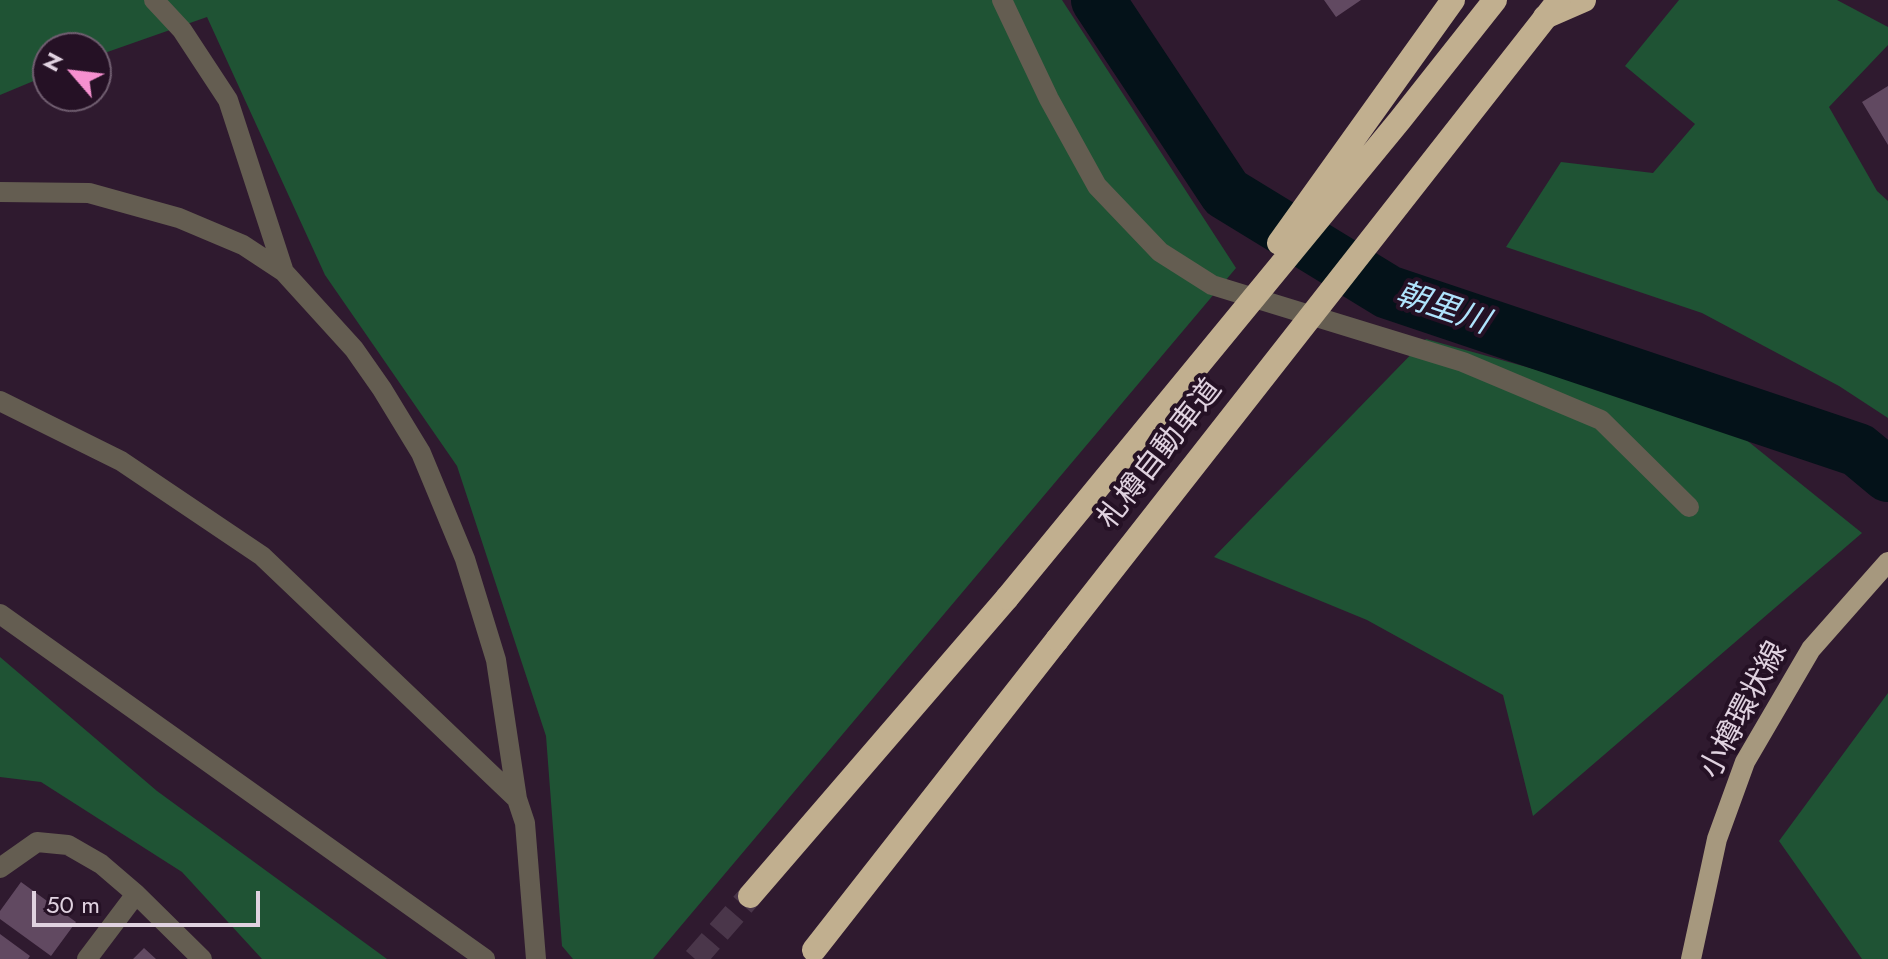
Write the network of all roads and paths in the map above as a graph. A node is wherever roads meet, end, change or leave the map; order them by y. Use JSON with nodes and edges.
{"nodes":[{"id":1,"x":154,"y":0,"type":"edge"},
{"id":2,"x":1002,"y":0,"type":"edge"},
{"id":3,"x":1453,"y":0,"type":"edge"},
{"id":4,"x":1495,"y":0,"type":"edge"},
{"id":5,"x":1584,"y":0,"type":"edge"},
{"id":6,"x":1552,"y":8,"type":"edge"},
{"id":7,"x":0,"y":192,"type":"edge"},
{"id":8,"x":284,"y":272,"type":"junction"},
{"id":9,"x":1174,"y":392,"type":"junction"},
{"id":10,"x":0,"y":401,"type":"edge"},
{"id":11,"x":1689,"y":507,"type":"dead end"},
{"id":12,"x":1888,"y":562,"type":"edge"},
{"id":13,"x":0,"y":614,"type":"edge"},
{"id":14,"x":517,"y":799,"type":"junction"},
{"id":15,"x":0,"y":868,"type":"edge"},
{"id":16,"x":136,"y":894,"type":"junction"},
{"id":17,"x":750,"y":896,"type":"tunnel mouth"},
{"id":18,"x":814,"y":950,"type":"dead end"},
{"id":19,"x":87,"y":959,"type":"edge"},
{"id":20,"x":202,"y":959,"type":"edge"},
{"id":21,"x":485,"y":959,"type":"edge"},
{"id":22,"x":536,"y":959,"type":"edge"},
{"id":23,"x":1691,"y":959,"type":"edge"}],
"edges":[{"from":1,"to":8,"type":"street"},
{"from":2,"to":11,"type":"street"},
{"from":3,"to":9,"type":"highway","bridge":true},
{"from":4,"to":9,"type":"highway","name":"札樽自動車道","bridge":true},
{"from":5,"to":6,"type":"highway"},
{"from":6,"to":18,"type":"highway","name":"札樽自動車道","bridge":true},
{"from":7,"to":8,"type":"street"},
{"from":8,"to":14,"type":"street"},
{"from":9,"to":17,"type":"highway","name":"札樽自動車道","bridge":true},
{"from":10,"to":14,"type":"street"},
{"from":12,"to":23,"type":"main road","name":"小樽環状線"},
{"from":13,"to":21,"type":"street"},
{"from":14,"to":22,"type":"street"},
{"from":15,"to":16,"type":"street"},
{"from":16,"to":19,"type":"street"},
{"from":16,"to":20,"type":"street"}]}
